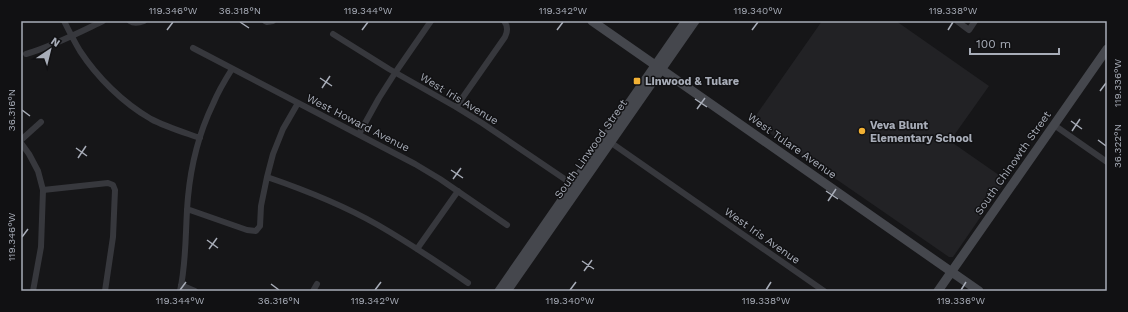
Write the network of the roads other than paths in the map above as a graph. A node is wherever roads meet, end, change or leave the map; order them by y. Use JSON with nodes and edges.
{"nodes":[{"id":1,"x":64,"y":21,"type":"edge"},
{"id":2,"x":103,"y":21,"type":"edge"},
{"id":3,"x":130,"y":21,"type":"edge"},
{"id":4,"x":144,"y":21,"type":"edge"},
{"id":5,"x":265,"y":21,"type":"edge"},
{"id":6,"x":273,"y":21,"type":"edge"},
{"id":7,"x":431,"y":21,"type":"edge"},
{"id":8,"x":504,"y":21,"type":"edge"},
{"id":9,"x":592,"y":21,"type":"edge"},
{"id":10,"x":686,"y":21,"type":"edge"},
{"id":11,"x":695,"y":21,"type":"edge"},
{"id":12,"x":957,"y":21,"type":"edge"},
{"id":13,"x":975,"y":21,"type":"edge"},
{"id":14,"x":333,"y":34,"type":"dead end"},
{"id":15,"x":72,"y":36,"type":"junction"},
{"id":16,"x":193,"y":48,"type":"dead end"},
{"id":17,"x":1107,"y":49,"type":"edge"},
{"id":18,"x":26,"y":54,"type":"dead end"},
{"id":19,"x":658,"y":67,"type":"junction"},
{"id":20,"x":232,"y":69,"type":"junction"},
{"id":21,"x":395,"y":73,"type":"junction"},
{"id":22,"x":298,"y":103,"type":"junction"},
{"id":23,"x":456,"y":107,"type":"junction"},
{"id":24,"x":41,"y":122,"type":"dead end"},
{"id":25,"x":1054,"y":125,"type":"junction"},
{"id":26,"x":359,"y":134,"type":"junction"},
{"id":27,"x":200,"y":138,"type":"junction"},
{"id":28,"x":21,"y":140,"type":"edge"},
{"id":29,"x":610,"y":142,"type":"junction"},
{"id":30,"x":21,"y":143,"type":"edge"},
{"id":31,"x":600,"y":144,"type":"junction"},
{"id":32,"x":1107,"y":162,"type":"edge"},
{"id":33,"x":267,"y":177,"type":"junction"},
{"id":34,"x":572,"y":184,"type":"junction"},
{"id":35,"x":43,"y":190,"type":"junction"},
{"id":36,"x":458,"y":191,"type":"junction"},
{"id":37,"x":187,"y":209,"type":"junction"},
{"id":38,"x":507,"y":225,"type":"dead end"},
{"id":39,"x":417,"y":249,"type":"junction"},
{"id":40,"x":951,"y":272,"type":"junction"},
{"id":41,"x":468,"y":282,"type":"dead end"},
{"id":42,"x":317,"y":284,"type":"dead end"},
{"id":43,"x":181,"y":288,"type":"edge"},
{"id":44,"x":505,"y":290,"type":"edge"},
{"id":45,"x":33,"y":291,"type":"edge"},
{"id":46,"x":105,"y":291,"type":"edge"},
{"id":47,"x":195,"y":291,"type":"edge"},
{"id":48,"x":313,"y":291,"type":"edge"},
{"id":49,"x":824,"y":291,"type":"edge"},
{"id":50,"x":938,"y":291,"type":"edge"},
{"id":51,"x":979,"y":291,"type":"edge"}],
"edges":[{"from":1,"to":15,"type":"street"},
{"from":2,"to":15,"type":"street"},
{"from":3,"to":4,"type":"street"},
{"from":5,"to":6,"type":"street"},
{"from":7,"to":21,"type":"street"},
{"from":8,"to":23,"type":"street"},
{"from":9,"to":19,"type":"street","name":"West Tulare Avenue"},
{"from":10,"to":19,"type":"street","name":"South Linwood Street"},
{"from":11,"to":19,"type":"street","name":"South Linwood Street"},
{"from":12,"to":13,"type":"street"},
{"from":14,"to":21,"type":"street","name":"West Iris Avenue"},
{"from":15,"to":18,"type":"street"},
{"from":15,"to":27,"type":"street"},
{"from":16,"to":20,"type":"street","name":"West Howard Avenue"},
{"from":17,"to":25,"type":"street","name":"South Chinowth Street"},
{"from":19,"to":29,"type":"street","name":"South Linwood Street"},
{"from":19,"to":31,"type":"street","name":"South Linwood Street"},
{"from":19,"to":40,"type":"street","name":"West Tulare Avenue"},
{"from":20,"to":22,"type":"street","name":"West Howard Avenue"},
{"from":20,"to":27,"type":"street"},
{"from":21,"to":23,"type":"street","name":"West Iris Avenue"},
{"from":21,"to":26,"type":"street"},
{"from":22,"to":26,"type":"street","name":"West Howard Avenue"},
{"from":22,"to":33,"type":"street"},
{"from":23,"to":34,"type":"street","name":"West Iris Avenue"},
{"from":24,"to":28,"type":"street"},
{"from":25,"to":32,"type":"street"},
{"from":25,"to":40,"type":"street","name":"South Chinowth Street"},
{"from":26,"to":36,"type":"street","name":"West Howard Avenue"},
{"from":27,"to":37,"type":"street"},
{"from":29,"to":31,"type":"street"},
{"from":29,"to":44,"type":"street","name":"South Linwood Street"},
{"from":29,"to":49,"type":"street","name":"West Iris Avenue"},
{"from":30,"to":35,"type":"street"},
{"from":31,"to":34,"type":"street","name":"South Linwood Street"},
{"from":33,"to":37,"type":"street"},
{"from":33,"to":39,"type":"street"},
{"from":34,"to":44,"type":"street","name":"South Linwood Street"},
{"from":35,"to":45,"type":"street"},
{"from":35,"to":46,"type":"street"},
{"from":36,"to":38,"type":"street","name":"West Howard Avenue"},
{"from":36,"to":39,"type":"street"},
{"from":37,"to":43,"type":"street"},
{"from":39,"to":41,"type":"street"},
{"from":40,"to":50,"type":"street","name":"South Chinowth Street"},
{"from":40,"to":51,"type":"street","name":"West Tulare Avenue"},
{"from":42,"to":48,"type":"street"},
{"from":43,"to":47,"type":"street"}]}
